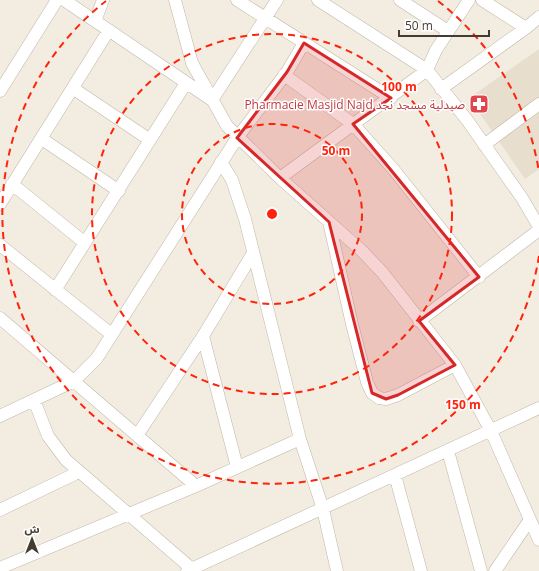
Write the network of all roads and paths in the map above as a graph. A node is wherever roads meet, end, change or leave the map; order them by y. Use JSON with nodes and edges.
{"nodes":[{"id":1,"x":57,"y":0,"type":"edge"},
{"id":2,"x":64,"y":0,"type":"edge"},
{"id":3,"x":103,"y":0,"type":"edge"},
{"id":4,"x":175,"y":0,"type":"edge"},
{"id":5,"x":237,"y":0,"type":"edge"},
{"id":6,"x":277,"y":0,"type":"edge"},
{"id":7,"x":318,"y":0,"type":"edge"},
{"id":8,"x":400,"y":0,"type":"edge"},
{"id":9,"x":469,"y":0,"type":"edge"},
{"id":10,"x":482,"y":0,"type":"edge"},
{"id":11,"x":539,"y":17,"type":"edge"},
{"id":12,"x":265,"y":18,"type":"junction"},
{"id":13,"x":95,"y":21,"type":"junction"},
{"id":14,"x":526,"y":28,"type":"junction"},
{"id":15,"x":109,"y":30,"type":"junction"},
{"id":16,"x":448,"y":30,"type":"junction"},
{"id":17,"x":304,"y":43,"type":"junction"},
{"id":18,"x":426,"y":70,"type":"junction"},
{"id":19,"x":284,"y":75,"type":"junction"},
{"id":20,"x":2,"y":82,"type":"edge"},
{"id":21,"x":186,"y":83,"type":"junction"},
{"id":22,"x":74,"y":89,"type":"junction"},
{"id":23,"x":441,"y":89,"type":"junction"},
{"id":24,"x":391,"y":98,"type":"junction"},
{"id":25,"x":212,"y":100,"type":"junction"},
{"id":26,"x":539,"y":104,"type":"edge"},
{"id":27,"x":353,"y":124,"type":"junction"},
{"id":28,"x":237,"y":138,"type":"junction"},
{"id":29,"x":42,"y":139,"type":"junction"},
{"id":30,"x":150,"y":140,"type":"junction"},
{"id":31,"x":484,"y":145,"type":"junction"},
{"id":32,"x":222,"y":162,"type":"junction"},
{"id":33,"x":280,"y":178,"type":"junction"},
{"id":34,"x":12,"y":184,"type":"junction"},
{"id":35,"x":119,"y":191,"type":"junction"},
{"id":36,"x":0,"y":204,"type":"edge"},
{"id":37,"x":329,"y":222,"type":"junction"},
{"id":38,"x":539,"y":229,"type":"edge"},
{"id":39,"x":85,"y":244,"type":"junction"},
{"id":40,"x":0,"y":245,"type":"edge"},
{"id":41,"x":252,"y":253,"type":"junction"},
{"id":42,"x":479,"y":277,"type":"junction"},
{"id":43,"x":55,"y":290,"type":"junction"},
{"id":44,"x":419,"y":321,"type":"junction"},
{"id":45,"x":2,"y":324,"type":"edge"},
{"id":46,"x":111,"y":334,"type":"junction"},
{"id":47,"x":203,"y":336,"type":"junction"},
{"id":48,"x":455,"y":365,"type":"junction"},
{"id":49,"x":74,"y":381,"type":"junction"},
{"id":50,"x":34,"y":400,"type":"junction"},
{"id":51,"x":539,"y":408,"type":"edge"},
{"id":52,"x":0,"y":416,"type":"edge"},
{"id":53,"x":491,"y":431,"type":"junction"},
{"id":54,"x":138,"y":434,"type":"junction"},
{"id":55,"x":300,"y":439,"type":"junction"},
{"id":56,"x":448,"y":451,"type":"junction"},
{"id":57,"x":238,"y":467,"type":"junction"},
{"id":58,"x":79,"y":472,"type":"junction"},
{"id":59,"x":395,"y":476,"type":"junction"},
{"id":60,"x":196,"y":486,"type":"junction"},
{"id":61,"x":323,"y":509,"type":"junction"},
{"id":62,"x":0,"y":510,"type":"edge"},
{"id":63,"x":128,"y":514,"type":"junction"},
{"id":64,"x":530,"y":521,"type":"junction"},
{"id":65,"x":539,"y":540,"type":"edge"},
{"id":66,"x":0,"y":568,"type":"edge"},
{"id":67,"x":196,"y":569,"type":"edge"},
{"id":68,"x":337,"y":571,"type":"edge"},
{"id":69,"x":422,"y":571,"type":"edge"},
{"id":70,"x":481,"y":571,"type":"edge"},
{"id":71,"x":495,"y":571,"type":"edge"}],
"edges":[{"from":1,"to":20,"type":"street"},
{"from":2,"to":13,"type":"street"},
{"from":3,"to":13,"type":"street"},
{"from":4,"to":25,"type":"street"},
{"from":5,"to":12,"type":"street"},
{"from":6,"to":12,"type":"street"},
{"from":7,"to":18,"type":"street"},
{"from":8,"to":16,"type":"street"},
{"from":9,"to":16,"type":"street"},
{"from":10,"to":14,"type":"street"},
{"from":11,"to":14,"type":"street"},
{"from":12,"to":17,"type":"street"},
{"from":12,"to":25,"type":"street"},
{"from":13,"to":15,"type":"street"},
{"from":14,"to":23,"type":"street"},
{"from":15,"to":21,"type":"street"},
{"from":15,"to":22,"type":"street"},
{"from":16,"to":18,"type":"street"},
{"from":17,"to":19,"type":"street"},
{"from":17,"to":24,"type":"street"},
{"from":18,"to":23,"type":"street"},
{"from":18,"to":24,"type":"street"},
{"from":19,"to":27,"type":"street"},
{"from":19,"to":28,"type":"street"},
{"from":21,"to":25,"type":"street"},
{"from":21,"to":30,"type":"street"},
{"from":22,"to":29,"type":"street"},
{"from":22,"to":30,"type":"street"},
{"from":23,"to":31,"type":"street"},
{"from":24,"to":27,"type":"street"},
{"from":25,"to":28,"type":"street"},
{"from":26,"to":31,"type":"street"},
{"from":27,"to":33,"type":"street"},
{"from":27,"to":42,"type":"street"},
{"from":28,"to":32,"type":"street"},
{"from":28,"to":33,"type":"street"},
{"from":29,"to":34,"type":"street"},
{"from":29,"to":35,"type":"street"},
{"from":30,"to":35,"type":"street"},
{"from":31,"to":38,"type":"street"},
{"from":32,"to":41,"type":"street"},
{"from":32,"to":46,"type":"street"},
{"from":33,"to":37,"type":"street"},
{"from":34,"to":36,"type":"street"},
{"from":34,"to":39,"type":"street"},
{"from":35,"to":39,"type":"street"},
{"from":37,"to":44,"type":"street"},
{"from":37,"to":48,"type":"street"},
{"from":38,"to":42,"type":"street"},
{"from":39,"to":43,"type":"street"},
{"from":40,"to":43,"type":"street"},
{"from":41,"to":47,"type":"street"},
{"from":41,"to":55,"type":"street"},
{"from":42,"to":44,"type":"street"},
{"from":43,"to":46,"type":"street"},
{"from":44,"to":48,"type":"street"},
{"from":45,"to":49,"type":"street"},
{"from":46,"to":49,"type":"street"},
{"from":47,"to":54,"type":"street"},
{"from":47,"to":57,"type":"street"},
{"from":48,"to":53,"type":"street"},
{"from":49,"to":50,"type":"street"},
{"from":49,"to":54,"type":"street"},
{"from":50,"to":52,"type":"street"},
{"from":50,"to":58,"type":"street"},
{"from":51,"to":53,"type":"street"},
{"from":53,"to":56,"type":"street"},
{"from":53,"to":64,"type":"street"},
{"from":54,"to":60,"type":"street"},
{"from":55,"to":57,"type":"street"},
{"from":55,"to":61,"type":"street"},
{"from":56,"to":59,"type":"street"},
{"from":56,"to":70,"type":"street"},
{"from":57,"to":60,"type":"street"},
{"from":58,"to":62,"type":"street"},
{"from":58,"to":63,"type":"street"},
{"from":59,"to":61,"type":"street"},
{"from":59,"to":69,"type":"street"},
{"from":60,"to":63,"type":"street"},
{"from":61,"to":67,"type":"street"},
{"from":61,"to":68,"type":"street"},
{"from":63,"to":66,"type":"street"},
{"from":63,"to":67,"type":"street"},
{"from":64,"to":65,"type":"street"},
{"from":64,"to":71,"type":"street"}]}
